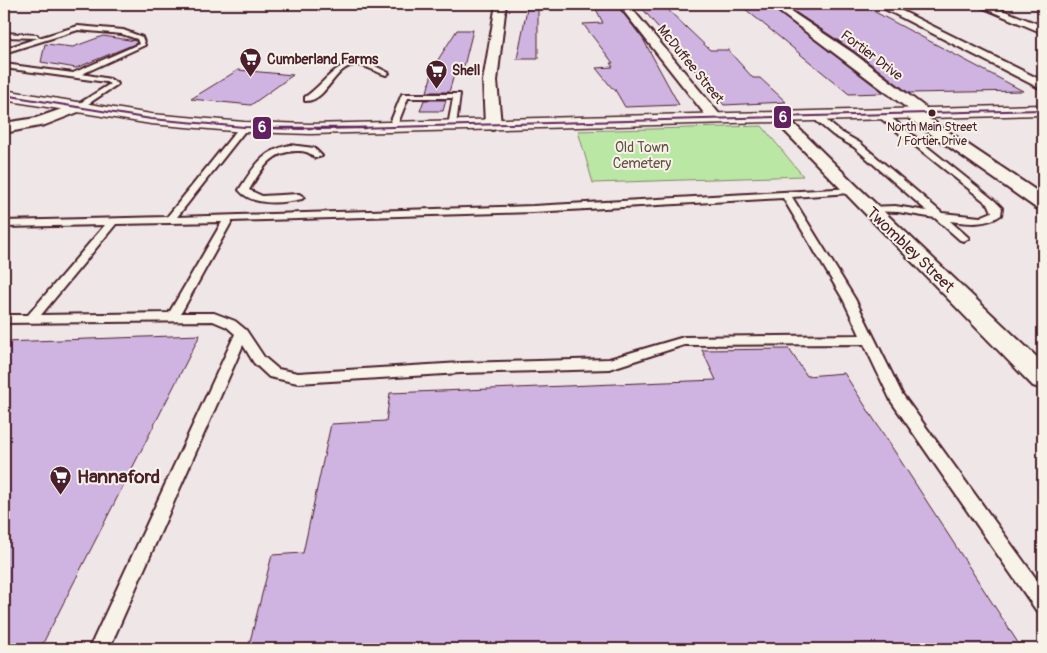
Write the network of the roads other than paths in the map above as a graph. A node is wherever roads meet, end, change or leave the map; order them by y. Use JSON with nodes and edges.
{"nodes":[{"id":1,"x":501,"y":4,"type":"edge"},
{"id":2,"x":623,"y":4,"type":"edge"},
{"id":3,"x":774,"y":4,"type":"edge"},
{"id":4,"x":880,"y":4,"type":"edge"},
{"id":5,"x":979,"y":4,"type":"edge"},
{"id":6,"x":1043,"y":30,"type":"edge"},
{"id":7,"x":4,"y":36,"type":"edge"},
{"id":8,"x":42,"y":38,"type":"junction"},
{"id":9,"x":4,"y":50,"type":"edge"},
{"id":10,"x":4,"y":66,"type":"edge"},
{"id":11,"x":386,"y":74,"type":"dead end"},
{"id":12,"x":74,"y":75,"type":"junction"},
{"id":13,"x":1043,"y":86,"type":"edge"},
{"id":14,"x":4,"y":95,"type":"edge"},
{"id":15,"x":308,"y":99,"type":"dead end"},
{"id":16,"x":76,"y":108,"type":"junction"},
{"id":17,"x":1043,"y":110,"type":"edge"},
{"id":18,"x":919,"y":115,"type":"junction"},
{"id":19,"x":882,"y":116,"type":"junction"},
{"id":20,"x":817,"y":117,"type":"junction"},
{"id":21,"x":780,"y":118,"type":"junction"},
{"id":22,"x":716,"y":119,"type":"junction"},
{"id":23,"x":494,"y":125,"type":"junction"},
{"id":24,"x":452,"y":126,"type":"junction"},
{"id":25,"x":244,"y":127,"type":"junction"},
{"id":26,"x":4,"y":128,"type":"edge"},
{"id":27,"x":392,"y":128,"type":"junction"},
{"id":28,"x":318,"y":156,"type":"dead end"},
{"id":29,"x":850,"y":190,"type":"junction"},
{"id":30,"x":786,"y":195,"type":"junction"},
{"id":31,"x":299,"y":198,"type":"dead end"},
{"id":32,"x":1043,"y":204,"type":"edge"},
{"id":33,"x":870,"y":209,"type":"junction"},
{"id":34,"x":938,"y":215,"type":"junction"},
{"id":35,"x":171,"y":218,"type":"junction"},
{"id":36,"x":229,"y":218,"type":"junction"},
{"id":37,"x":114,"y":220,"type":"junction"},
{"id":38,"x":4,"y":224,"type":"edge"},
{"id":39,"x":964,"y":238,"type":"dead end"},
{"id":40,"x":173,"y":317,"type":"junction"},
{"id":41,"x":31,"y":318,"type":"junction"},
{"id":42,"x":4,"y":319,"type":"edge"},
{"id":43,"x":242,"y":333,"type":"junction"},
{"id":44,"x":868,"y":339,"type":"junction"},
{"id":45,"x":1043,"y":379,"type":"edge"},
{"id":46,"x":1043,"y":603,"type":"edge"},
{"id":47,"x":99,"y":649,"type":"edge"}],
"edges":[{"from":1,"to":23,"type":"street"},
{"from":2,"to":22,"type":"street","name":"McDuffee Street"},
{"from":3,"to":18,"type":"street","name":"Fortier Drive"},
{"from":4,"to":13,"type":"street"},
{"from":5,"to":6,"type":"street"},
{"from":7,"to":8,"type":"lane"},
{"from":8,"to":9,"type":"lane"},
{"from":8,"to":12,"type":"lane"},
{"from":10,"to":12,"type":"lane"},
{"from":11,"to":15,"type":"lane"},
{"from":12,"to":16,"type":"lane"},
{"from":14,"to":16,"type":"main road"},
{"from":16,"to":25,"type":"main road"},
{"from":16,"to":26,"type":"street"},
{"from":17,"to":18,"type":"main road"},
{"from":18,"to":19,"type":"main road"},
{"from":18,"to":32,"type":"street","name":"Fortier Drive"},
{"from":19,"to":20,"type":"main road"},
{"from":19,"to":34,"type":"lane"},
{"from":20,"to":21,"type":"main road"},
{"from":20,"to":34,"type":"lane"},
{"from":21,"to":22,"type":"main road"},
{"from":21,"to":29,"type":"street","name":"Twombley Street"},
{"from":22,"to":23,"type":"main road"},
{"from":23,"to":24,"type":"main road"},
{"from":24,"to":27,"type":"main road"},
{"from":24,"to":27,"type":"lane"},
{"from":25,"to":27,"type":"main road"},
{"from":25,"to":35,"type":"lane"},
{"from":28,"to":31,"type":"lane"},
{"from":29,"to":30,"type":"lane"},
{"from":29,"to":33,"type":"street","name":"Twombley Street"},
{"from":30,"to":36,"type":"lane"},
{"from":30,"to":44,"type":"lane"},
{"from":33,"to":34,"type":"lane"},
{"from":33,"to":45,"type":"street","name":"Twombley Street"},
{"from":34,"to":39,"type":"lane"},
{"from":35,"to":36,"type":"lane"},
{"from":35,"to":37,"type":"lane"},
{"from":36,"to":40,"type":"lane"},
{"from":37,"to":38,"type":"lane"},
{"from":37,"to":41,"type":"lane"},
{"from":40,"to":41,"type":"lane"},
{"from":40,"to":43,"type":"lane"},
{"from":41,"to":42,"type":"lane"},
{"from":43,"to":44,"type":"lane"},
{"from":43,"to":47,"type":"lane"},
{"from":44,"to":46,"type":"lane"}]}
